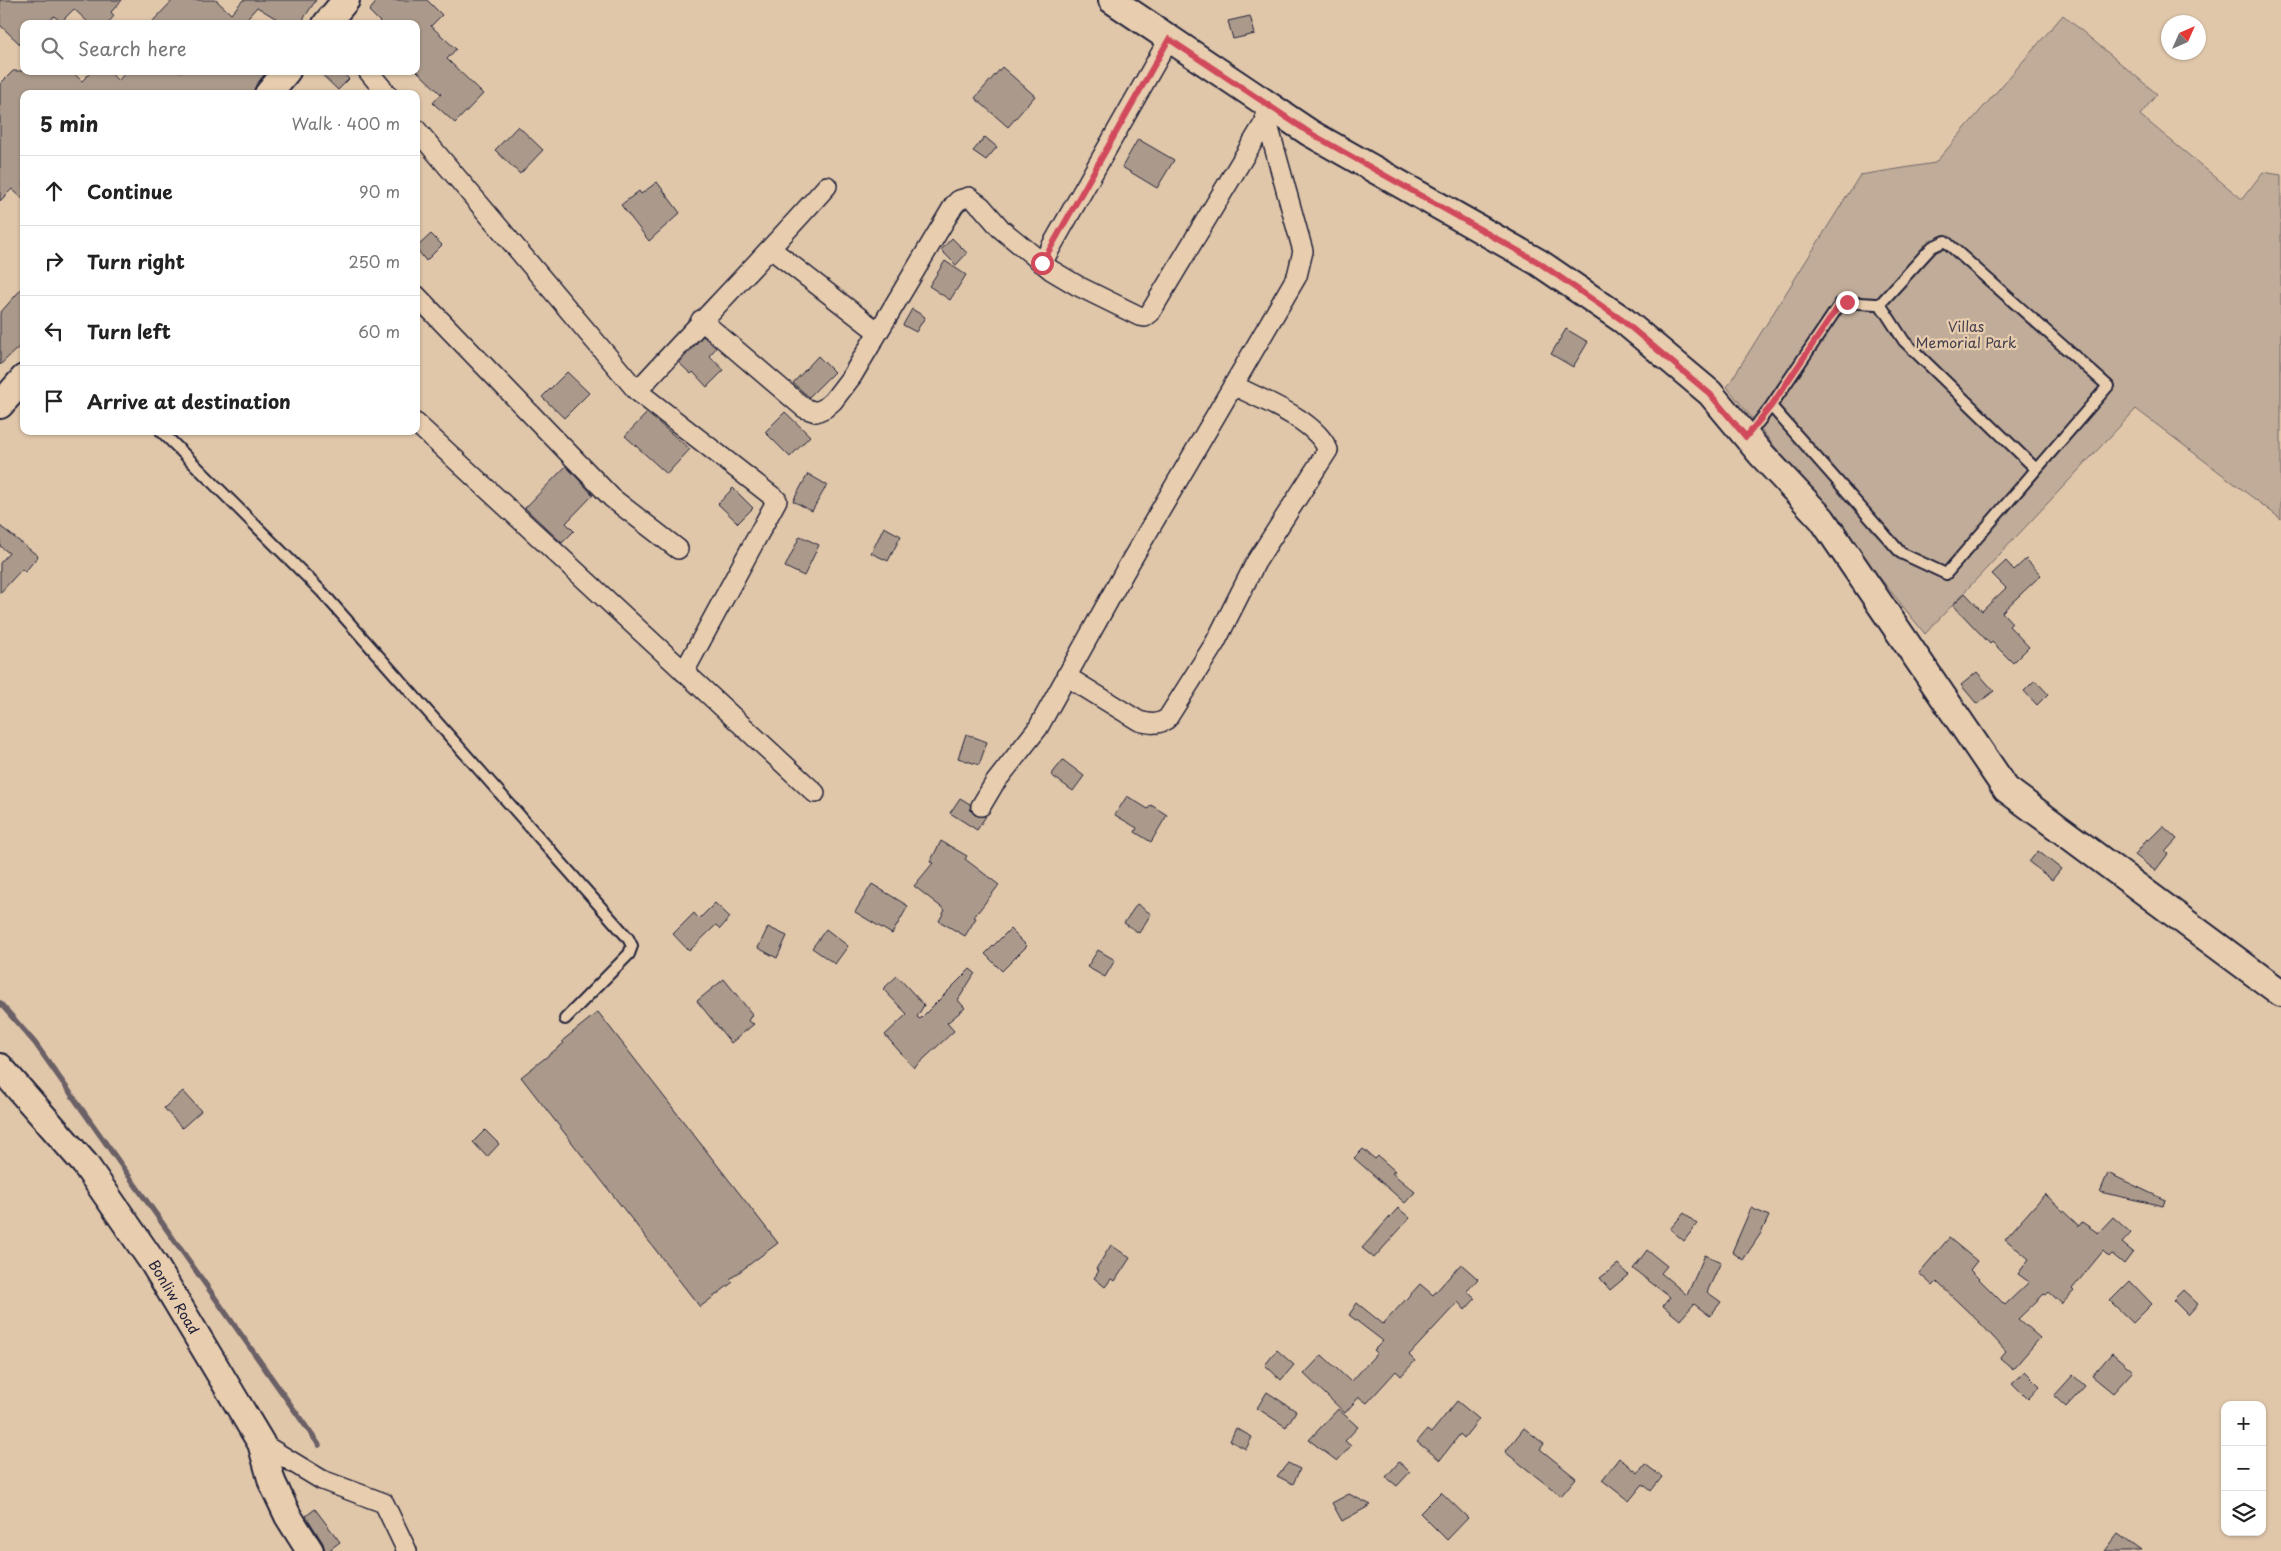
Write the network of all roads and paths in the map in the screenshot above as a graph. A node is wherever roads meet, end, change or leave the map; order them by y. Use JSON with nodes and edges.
{"nodes":[{"id":1,"x":346,"y":0,"type":"edge"},
{"id":2,"x":1112,"y":0,"type":"edge"},
{"id":3,"x":329,"y":20,"type":"edge"},
{"id":4,"x":1169,"y":39,"type":"junction"},
{"id":5,"x":283,"y":75,"type":"edge"},
{"id":6,"x":371,"y":75,"type":"edge"},
{"id":7,"x":271,"y":90,"type":"edge"},
{"id":8,"x":384,"y":90,"type":"edge"},
{"id":9,"x":1264,"y":110,"type":"junction"},
{"id":10,"x":420,"y":134,"type":"edge"},
{"id":11,"x":827,"y":186,"type":"dead end"},
{"id":12,"x":771,"y":249,"type":"junction"},
{"id":13,"x":1042,"y":263,"type":"junction"},
{"id":14,"x":420,"y":299,"type":"edge"},
{"id":15,"x":1880,"y":304,"type":"junction"},
{"id":16,"x":701,"y":320,"type":"junction"},
{"id":17,"x":878,"y":332,"type":"junction"},
{"id":18,"x":20,"y":382,"type":"edge"},
{"id":19,"x":1233,"y":385,"type":"junction"},
{"id":20,"x":637,"y":391,"type":"junction"},
{"id":21,"x":0,"y":405,"type":"edge"},
{"id":22,"x":1771,"y":406,"type":"junction"},
{"id":23,"x":420,"y":427,"type":"edge"},
{"id":24,"x":165,"y":435,"type":"edge"},
{"id":25,"x":1746,"y":437,"type":"junction"},
{"id":26,"x":2035,"y":468,"type":"junction"},
{"id":27,"x":678,"y":549,"type":"dead end"},
{"id":28,"x":684,"y":672,"type":"junction"},
{"id":29,"x":1066,"y":676,"type":"junction"},
{"id":30,"x":815,"y":793,"type":"dead end"},
{"id":31,"x":981,"y":806,"type":"dead end"},
{"id":32,"x":2281,"y":993,"type":"edge"},
{"id":33,"x":565,"y":1019,"type":"dead end"},
{"id":34,"x":0,"y":1067,"type":"edge"},
{"id":35,"x":260,"y":1443,"type":"junction"},
{"id":36,"x":310,"y":1551,"type":"edge"},
{"id":37,"x":407,"y":1551,"type":"edge"}],
"edges":[{"from":1,"to":3,"type":"street"},
{"from":2,"to":4,"type":"street"},
{"from":4,"to":9,"type":"street"},
{"from":4,"to":13,"type":"street"},
{"from":5,"to":7,"type":"street"},
{"from":6,"to":8,"type":"street"},
{"from":9,"to":13,"type":"street"},
{"from":9,"to":19,"type":"street"},
{"from":9,"to":25,"type":"street"},
{"from":10,"to":20,"type":"street"},
{"from":11,"to":12,"type":"street"},
{"from":12,"to":16,"type":"street"},
{"from":12,"to":17,"type":"street"},
{"from":13,"to":17,"type":"street"},
{"from":14,"to":27,"type":"street"},
{"from":15,"to":22,"type":"lane"},
{"from":15,"to":26,"type":"lane"},
{"from":15,"to":26,"type":"lane"},
{"from":16,"to":17,"type":"street"},
{"from":16,"to":20,"type":"street"},
{"from":18,"to":21,"type":"street"},
{"from":19,"to":29,"type":"street"},
{"from":19,"to":29,"type":"street"},
{"from":20,"to":28,"type":"street"},
{"from":22,"to":25,"type":"lane"},
{"from":22,"to":26,"type":"lane"},
{"from":23,"to":28,"type":"street"},
{"from":24,"to":33,"type":"lane"},
{"from":25,"to":32,"type":"street"},
{"from":28,"to":30,"type":"street"},
{"from":29,"to":31,"type":"street"},
{"from":34,"to":35,"type":"street","name":"Bonliw Road"},
{"from":35,"to":36,"type":"street","name":"Bonliw Road"},
{"from":35,"to":37,"type":"street"}]}
